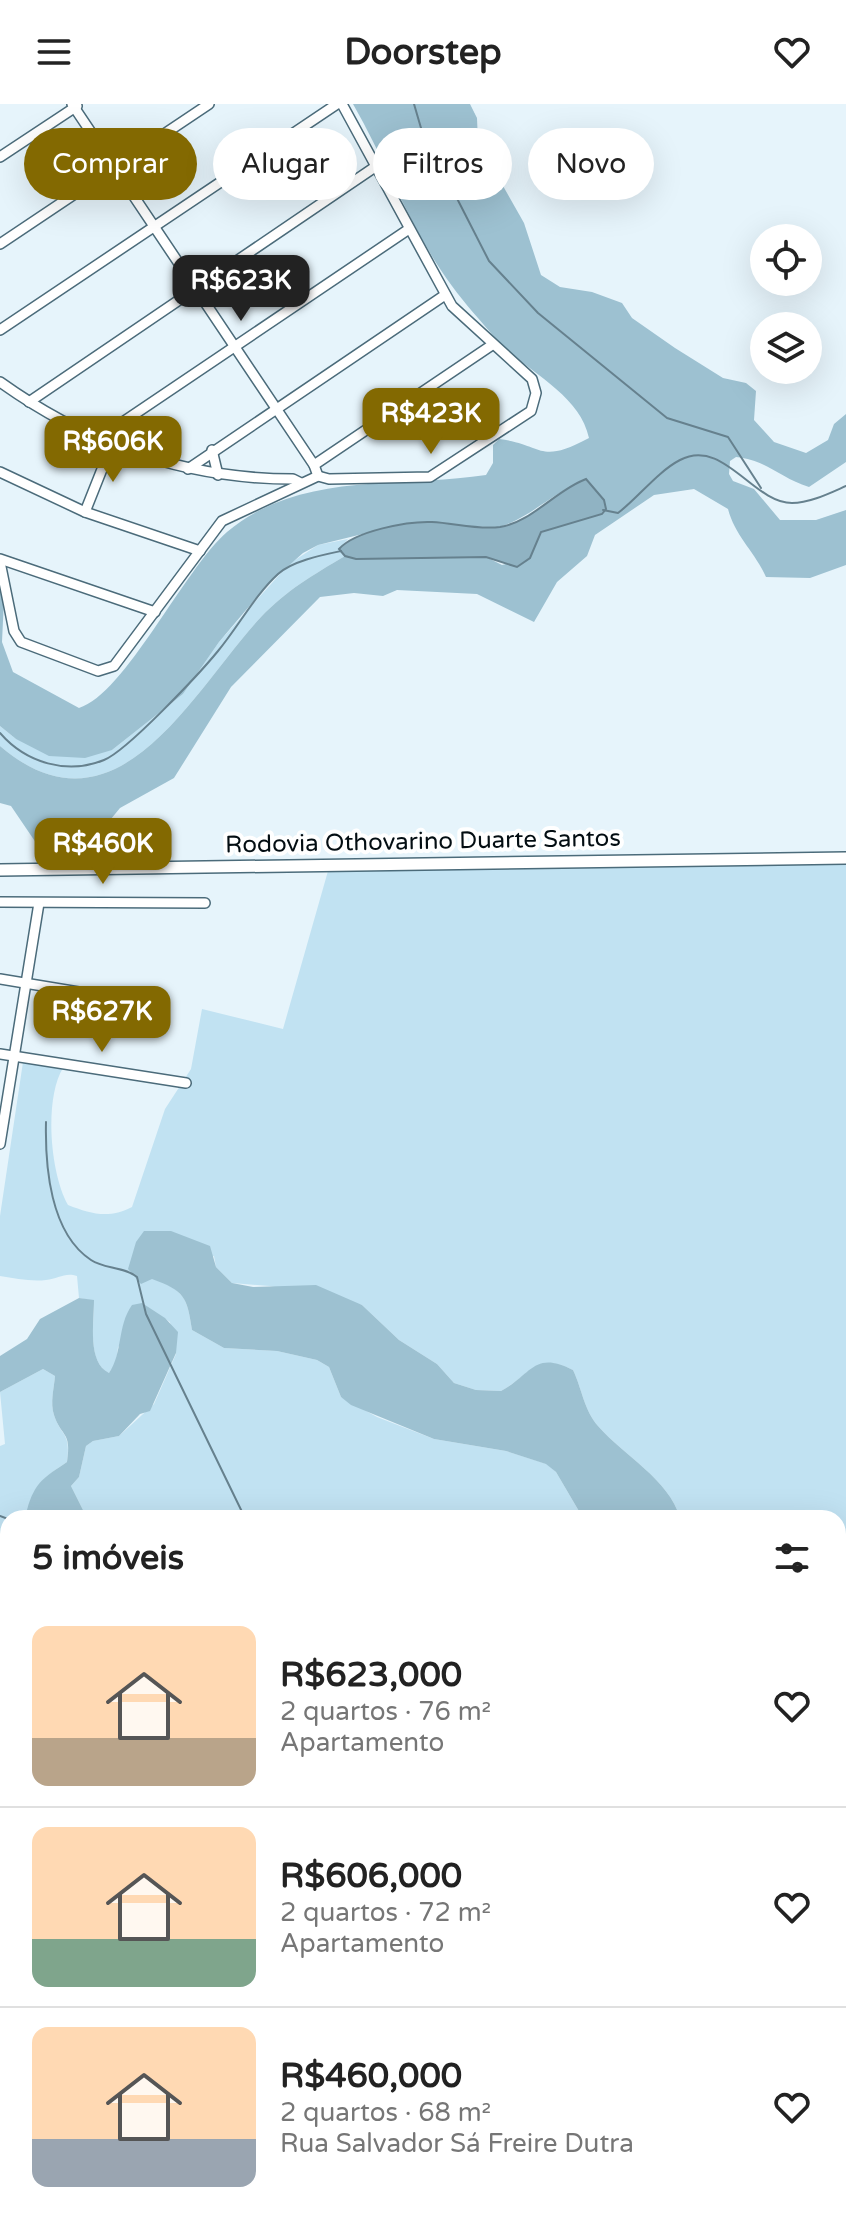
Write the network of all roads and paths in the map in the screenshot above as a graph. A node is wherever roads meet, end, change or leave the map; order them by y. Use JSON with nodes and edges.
{"nodes":[{"id":1,"x":209,"y":104,"type":"edge"},
{"id":2,"x":340,"y":104,"type":"edge"},
{"id":3,"x":75,"y":105,"type":"edge"},
{"id":4,"x":90,"y":128,"type":"edge"},
{"id":5,"x":173,"y":128,"type":"edge"},
{"id":6,"x":0,"y":157,"type":"edge"},
{"id":7,"x":373,"y":163,"type":"edge"},
{"id":8,"x":373,"y":168,"type":"edge"},
{"id":9,"x":66,"y":200,"type":"edge"},
{"id":10,"x":137,"y":200,"type":"edge"},
{"id":11,"x":393,"y":200,"type":"edge"},
{"id":12,"x":155,"y":227,"type":"junction"},
{"id":13,"x":409,"y":229,"type":"junction"},
{"id":14,"x":0,"y":244,"type":"edge"},
{"id":15,"x":196,"y":288,"type":"junction"},
{"id":16,"x":445,"y":295,"type":"junction"},
{"id":17,"x":0,"y":330,"type":"edge"},
{"id":18,"x":492,"y":345,"type":"junction"},
{"id":19,"x":235,"y":347,"type":"junction"},
{"id":20,"x":0,"y":382,"type":"edge"},
{"id":21,"x":29,"y":402,"type":"junction"},
{"id":22,"x":276,"y":407,"type":"junction"},
{"id":23,"x":111,"y":445,"type":"junction"},
{"id":24,"x":212,"y":450,"type":"junction"},
{"id":25,"x":314,"y":465,"type":"junction"},
{"id":26,"x":188,"y":469,"type":"junction"},
{"id":27,"x":0,"y":472,"type":"edge"},
{"id":28,"x":218,"y":475,"type":"junction"},
{"id":29,"x":318,"y":476,"type":"junction"},
{"id":30,"x":263,"y":479,"type":"junction"},
{"id":31,"x":301,"y":483,"type":"junction"},
{"id":32,"x":268,"y":499,"type":"junction"},
{"id":33,"x":85,"y":512,"type":"junction"},
{"id":34,"x":200,"y":551,"type":"junction"},
{"id":35,"x":0,"y":560,"type":"edge"},
{"id":36,"x":155,"y":612,"type":"junction"},
{"id":37,"x":846,"y":858,"type":"edge"},
{"id":38,"x":0,"y":870,"type":"edge"},
{"id":39,"x":0,"y":902,"type":"edge"},
{"id":40,"x":39,"y":903,"type":"junction"},
{"id":41,"x":205,"y":903,"type":"dead end"},
{"id":42,"x":0,"y":979,"type":"edge"},
{"id":43,"x":26,"y":984,"type":"junction"},
{"id":44,"x":121,"y":999,"type":"dead end"},
{"id":45,"x":0,"y":1054,"type":"edge"},
{"id":46,"x":14,"y":1057,"type":"junction"},
{"id":47,"x":186,"y":1083,"type":"dead end"},
{"id":48,"x":1,"y":1130,"type":"edge"},
{"id":49,"x":0,"y":1144,"type":"edge"}],
"edges":[{"from":1,"to":5,"type":"street"},
{"from":2,"to":7,"type":"street"},
{"from":2,"to":12,"type":"street"},
{"from":3,"to":4,"type":"street"},
{"from":3,"to":6,"type":"street"},
{"from":8,"to":15,"type":"street"},
{"from":9,"to":14,"type":"street"},
{"from":10,"to":12,"type":"street"},
{"from":11,"to":13,"type":"street"},
{"from":12,"to":15,"type":"street"},
{"from":12,"to":17,"type":"street"},
{"from":13,"to":16,"type":"street"},
{"from":13,"to":19,"type":"street"},
{"from":15,"to":19,"type":"street"},
{"from":15,"to":21,"type":"street"},
{"from":16,"to":18,"type":"street"},
{"from":16,"to":22,"type":"street"},
{"from":18,"to":25,"type":"street"},
{"from":18,"to":29,"type":"street"},
{"from":19,"to":22,"type":"street"},
{"from":19,"to":23,"type":"street"},
{"from":20,"to":21,"type":"street"},
{"from":21,"to":23,"type":"street"},
{"from":22,"to":24,"type":"street"},
{"from":22,"to":25,"type":"street"},
{"from":23,"to":26,"type":"street"},
{"from":23,"to":33,"type":"street"},
{"from":24,"to":26,"type":"street"},
{"from":24,"to":28,"type":"street"},
{"from":25,"to":29,"type":"street"},
{"from":26,"to":28,"type":"street"},
{"from":27,"to":33,"type":"street"},
{"from":28,"to":30,"type":"street"},
{"from":29,"to":31,"type":"street"},
{"from":30,"to":31,"type":"street"},
{"from":30,"to":32,"type":"street"},
{"from":31,"to":32,"type":"street"},
{"from":32,"to":34,"type":"street"},
{"from":33,"to":34,"type":"street"},
{"from":34,"to":36,"type":"street"},
{"from":35,"to":36,"type":"street"},
{"from":35,"to":36,"type":"street"},
{"from":37,"to":38,"type":"main road","name":"Rodovia Othovarino Duarte Santos"},
{"from":39,"to":40,"type":"street"},
{"from":40,"to":41,"type":"street"},
{"from":40,"to":43,"type":"street"},
{"from":42,"to":43,"type":"street"},
{"from":43,"to":44,"type":"street"},
{"from":43,"to":46,"type":"street"},
{"from":45,"to":46,"type":"street"},
{"from":46,"to":47,"type":"street"},
{"from":46,"to":48,"type":"street"},
{"from":48,"to":49,"type":"street"}]}
